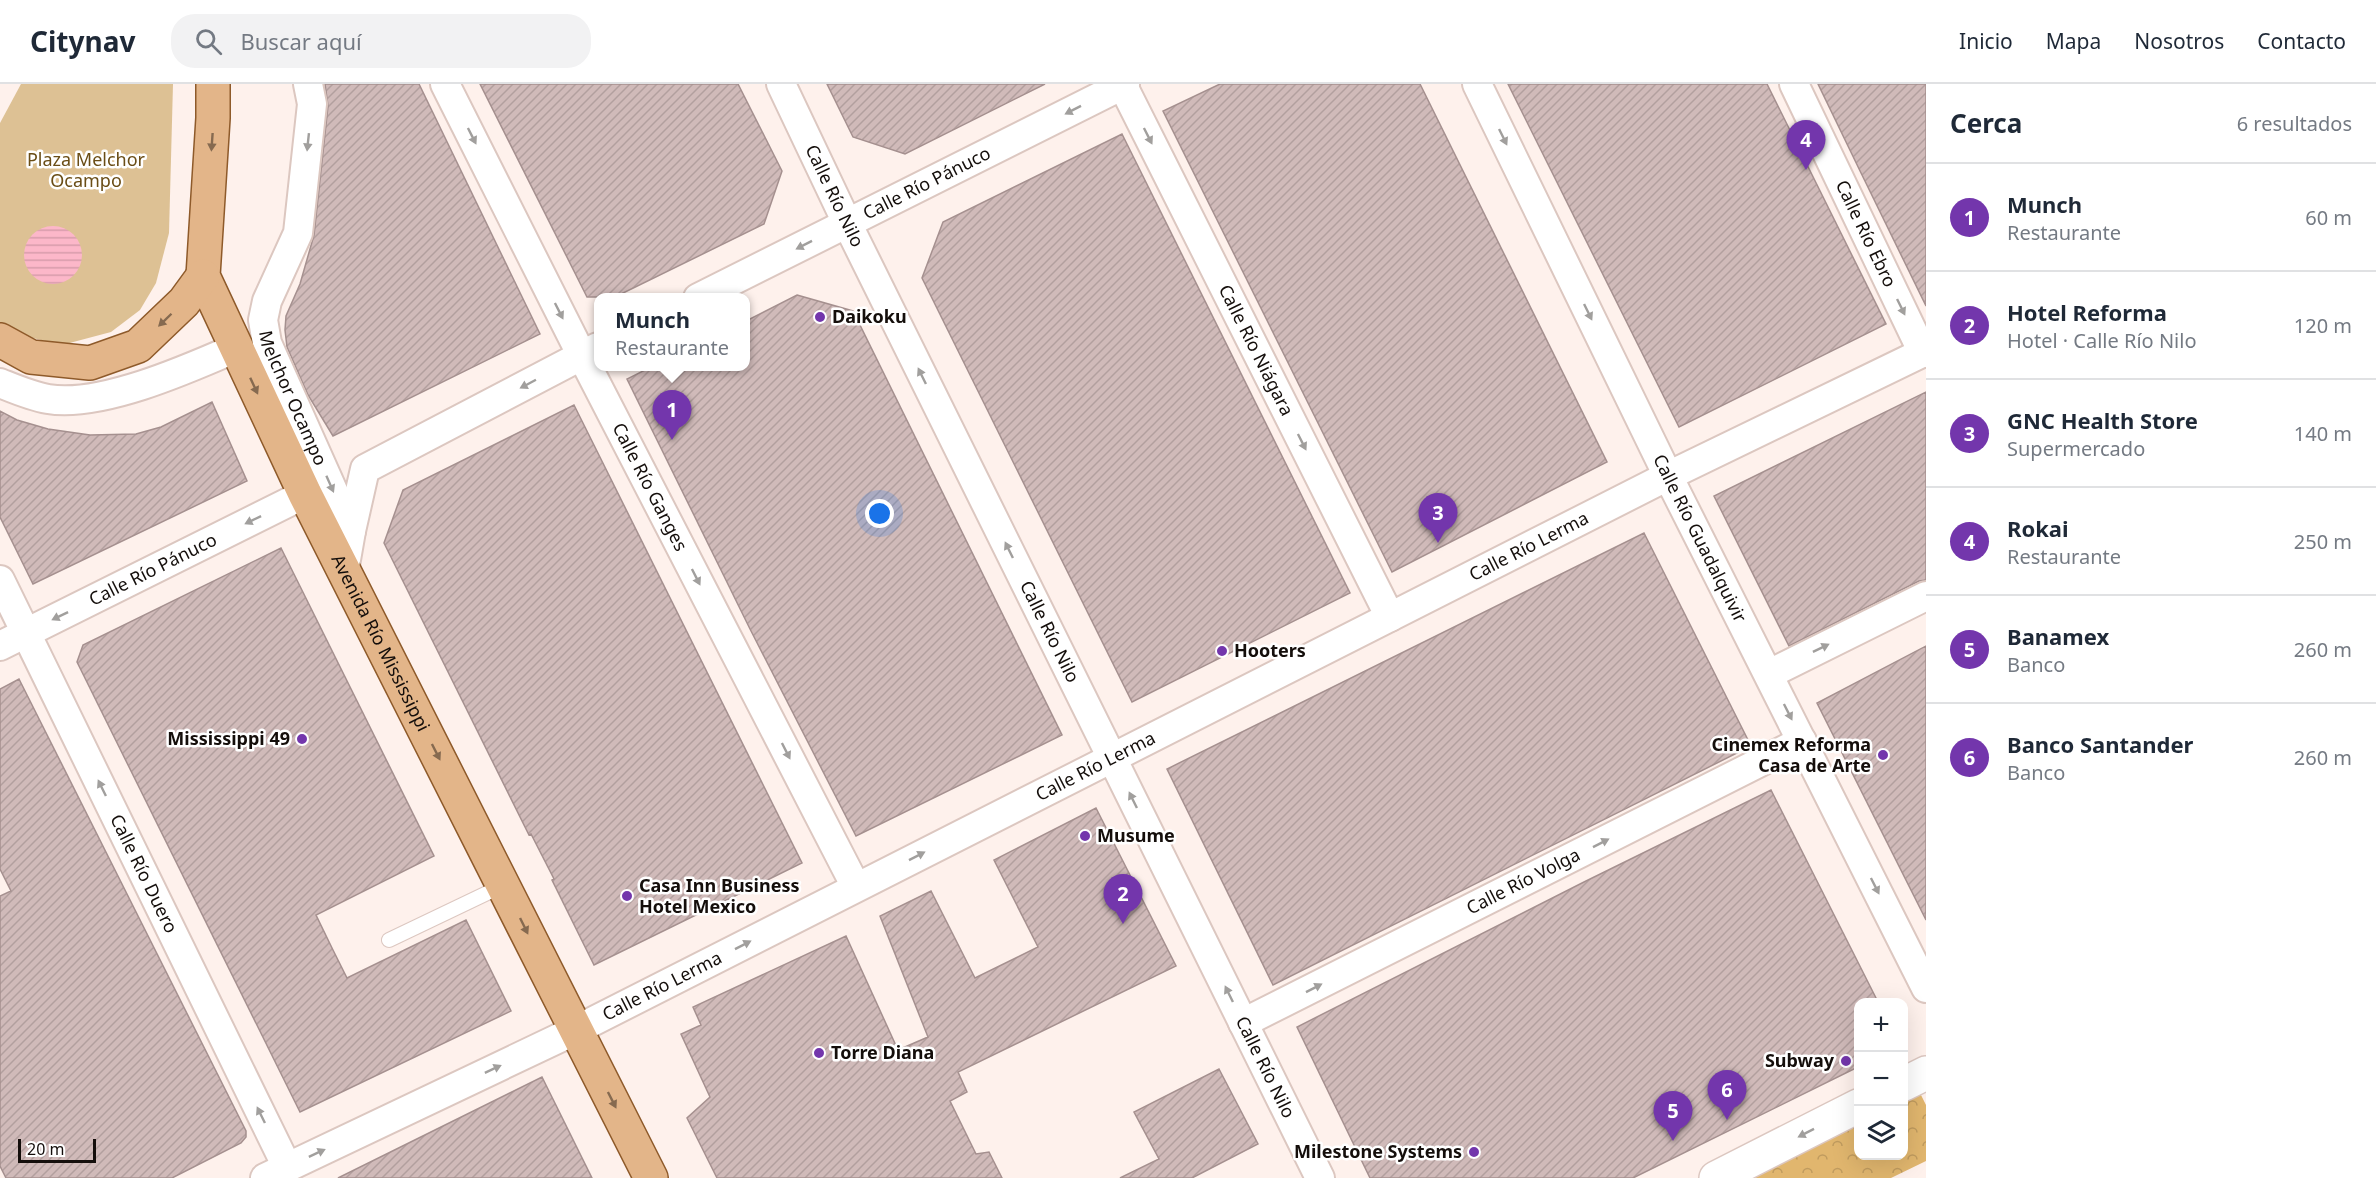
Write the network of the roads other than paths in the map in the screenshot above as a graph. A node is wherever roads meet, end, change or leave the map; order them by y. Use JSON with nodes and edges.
{"nodes":[{"id":1,"x":213,"y":84,"type":"edge"},
{"id":2,"x":308,"y":84,"type":"edge"},
{"id":3,"x":445,"y":84,"type":"edge"},
{"id":4,"x":782,"y":84,"type":"edge"},
{"id":5,"x":1123,"y":84,"type":"edge"},
{"id":6,"x":1477,"y":84,"type":"edge"},
{"id":7,"x":1794,"y":84,"type":"edge"},
{"id":8,"x":847,"y":223,"type":"junction"},
{"id":9,"x":203,"y":268,"type":"junction"},
{"id":10,"x":707,"y":293,"type":"edge"},
{"id":11,"x":0,"y":340,"type":"edge"},
{"id":12,"x":236,"y":348,"type":"junction"},
{"id":13,"x":590,"y":352,"type":"edge"},
{"id":14,"x":1925,"y":352,"type":"edge"},
{"id":15,"x":599,"y":371,"type":"edge"},
{"id":16,"x":0,"y":382,"type":"edge"},
{"id":17,"x":1668,"y":476,"type":"junction"},
{"id":18,"x":305,"y":494,"type":"junction"},
{"id":19,"x":351,"y":531,"type":"junction"},
{"id":20,"x":344,"y":570,"type":"junction"},
{"id":21,"x":0,"y":580,"type":"edge"},
{"id":22,"x":1926,"y":596,"type":"edge"},
{"id":23,"x":1390,"y":617,"type":"junction"},
{"id":24,"x":27,"y":632,"type":"junction"},
{"id":25,"x":0,"y":646,"type":"edge"},
{"id":26,"x":1769,"y":674,"type":"junction"},
{"id":27,"x":1802,"y":741,"type":"junction"},
{"id":28,"x":1112,"y":757,"type":"junction"},
{"id":29,"x":504,"y":885,"type":"junction"},
{"id":30,"x":856,"y":887,"type":"junction"},
{"id":31,"x":389,"y":940,"type":"dead end"},
{"id":32,"x":1926,"y":988,"type":"edge"},
{"id":33,"x":1243,"y":1023,"type":"junction"},
{"id":34,"x":576,"y":1030,"type":"junction"},
{"id":35,"x":1926,"y":1073,"type":"edge"},
{"id":36,"x":1908,"y":1082,"type":"edge"},
{"id":37,"x":1854,"y":1108,"type":"edge"},
{"id":38,"x":276,"y":1173,"type":"edge"},
{"id":39,"x":651,"y":1178,"type":"edge"},
{"id":40,"x":1320,"y":1178,"type":"edge"},
{"id":41,"x":1716,"y":1178,"type":"edge"}],
"edges":[{"from":1,"to":9,"type":"main road","name":"Avenida Río Mississippi","one_way":true},
{"from":2,"to":19,"type":"street","name":"Melchor Ocampo","one_way":true},
{"from":3,"to":13,"type":"street","name":"Calle Río Ganges","one_way":true},
{"from":4,"to":8,"type":"street","name":"Calle Río Nilo"},
{"from":5,"to":8,"type":"street","name":"Calle Río Pánuco","one_way":true},
{"from":5,"to":23,"type":"street","name":"Calle Río Niágara","one_way":true},
{"from":6,"to":17,"type":"street","name":"Calle Río Guadalquivir","one_way":true},
{"from":7,"to":14,"type":"street","name":"Calle Río Ebro","one_way":true},
{"from":8,"to":10,"type":"street","name":"Calle Río Pánuco","one_way":true},
{"from":28,"to":8,"type":"street","name":"Calle Río Nilo","one_way":true},
{"from":9,"to":11,"type":"main road","one_way":true},
{"from":9,"to":12,"type":"main road","name":"Avenida Río Mississippi"},
{"from":12,"to":16,"type":"street"},
{"from":12,"to":18,"type":"main road","name":"Avenida Río Mississippi","one_way":true},
{"from":13,"to":19,"type":"street","one_way":true},
{"from":14,"to":17,"type":"street","name":"Calle Río Lerma"},
{"from":15,"to":30,"type":"street","name":"Calle Río Ganges","one_way":true},
{"from":17,"to":23,"type":"street","name":"Calle Río Lerma"},
{"from":17,"to":26,"type":"street","name":"Calle Río Guadalquivir"},
{"from":18,"to":20,"type":"main road","name":"Avenida Río Mississippi"},
{"from":18,"to":24,"type":"street","name":"Calle Río Pánuco","one_way":true},
{"from":19,"to":20,"type":"street"},
{"from":20,"to":29,"type":"main road","name":"Avenida Río Mississippi","one_way":true},
{"from":21,"to":24,"type":"street","name":"Calle Río Duero"},
{"from":26,"to":22,"type":"street","one_way":true},
{"from":23,"to":28,"type":"street","name":"Calle Río Lerma"},
{"from":24,"to":25,"type":"street","name":"Calle Río Pánuco"},
{"from":38,"to":24,"type":"street","name":"Calle Río Duero","one_way":true},
{"from":26,"to":27,"type":"street","name":"Calle Río Guadalquivir","one_way":true},
{"from":27,"to":32,"type":"street","name":"Calle Río Guadalquivir","one_way":true},
{"from":33,"to":27,"type":"street","name":"Calle Río Volga","one_way":true},
{"from":30,"to":28,"type":"street","name":"Calle Río Lerma","one_way":true},
{"from":33,"to":28,"type":"street","name":"Calle Río Nilo","one_way":true},
{"from":29,"to":31,"type":"lane"},
{"from":29,"to":34,"type":"main road","name":"Avenida Río Mississippi","one_way":true},
{"from":34,"to":30,"type":"street","name":"Calle Río Lerma","one_way":true},
{"from":33,"to":40,"type":"street","name":"Calle Río Nilo"},
{"from":38,"to":34,"type":"street","name":"Calle Río Lerma","one_way":true},
{"from":34,"to":39,"type":"main road","name":"Avenida Río Mississippi","one_way":true},
{"from":35,"to":36,"type":"street"},
{"from":37,"to":41,"type":"street","one_way":true}]}
